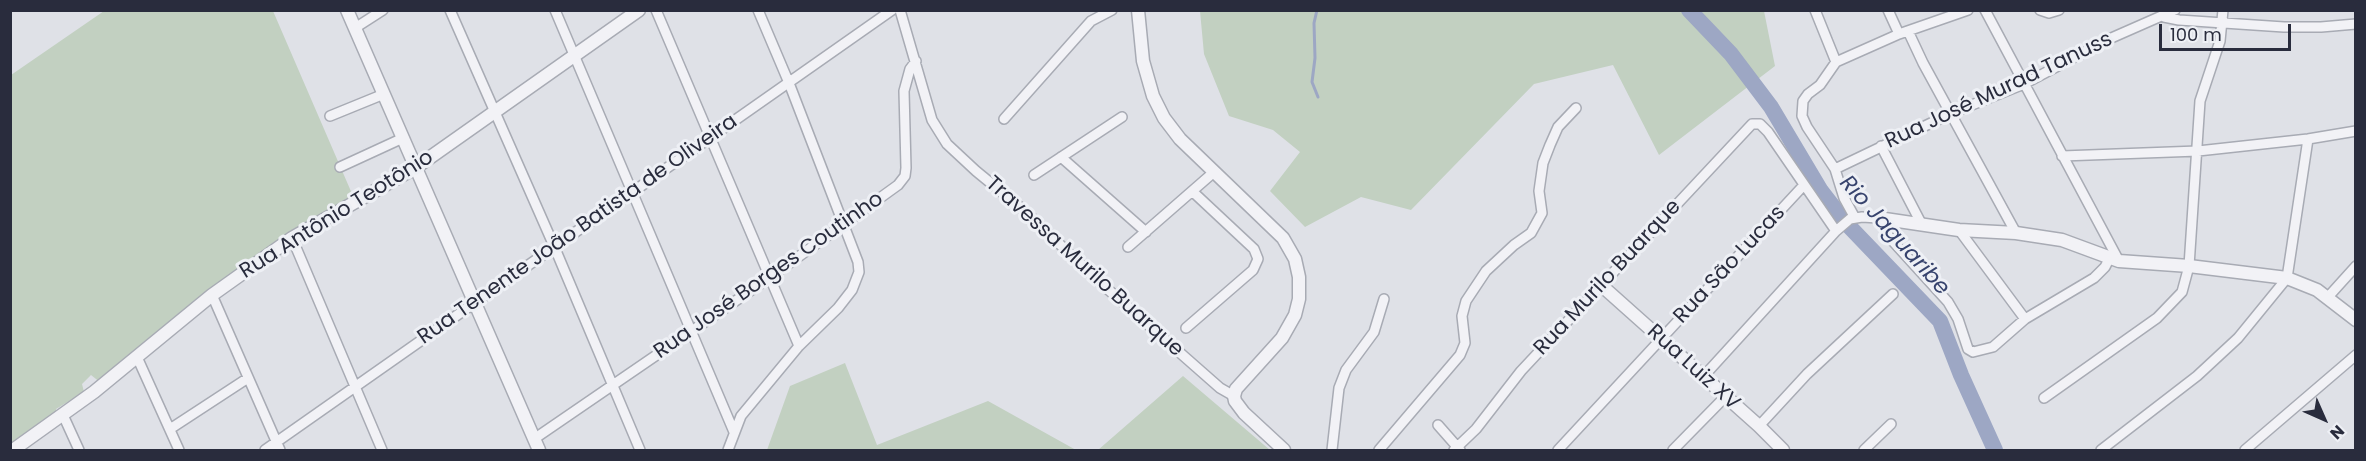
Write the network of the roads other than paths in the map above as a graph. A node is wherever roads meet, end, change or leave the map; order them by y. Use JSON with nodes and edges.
{"nodes":[{"id":1,"x":347,"y":10,"type":"edge"},
{"id":2,"x":383,"y":10,"type":"edge"},
{"id":3,"x":450,"y":10,"type":"edge"},
{"id":4,"x":555,"y":10,"type":"edge"},
{"id":5,"x":639,"y":10,"type":"edge"},
{"id":6,"x":656,"y":10,"type":"edge"},
{"id":7,"x":758,"y":10,"type":"edge"},
{"id":8,"x":892,"y":10,"type":"edge"},
{"id":9,"x":900,"y":10,"type":"edge"},
{"id":10,"x":1112,"y":10,"type":"edge"},
{"id":11,"x":1138,"y":10,"type":"edge"},
{"id":12,"x":1815,"y":10,"type":"edge"},
{"id":13,"x":1888,"y":10,"type":"edge"},
{"id":14,"x":1985,"y":10,"type":"edge"},
{"id":15,"x":2040,"y":10,"type":"edge"},
{"id":16,"x":2059,"y":10,"type":"edge"},
{"id":17,"x":2175,"y":10,"type":"edge"},
{"id":18,"x":2223,"y":10,"type":"edge"},
{"id":19,"x":1964,"y":11,"type":"edge"},
{"id":20,"x":2164,"y":16,"type":"junction"},
{"id":21,"x":2224,"y":21,"type":"junction"},
{"id":22,"x":2355,"y":24,"type":"edge"},
{"id":23,"x":356,"y":28,"type":"junction"},
{"id":24,"x":1904,"y":33,"type":"junction"},
{"id":25,"x":575,"y":56,"type":"junction"},
{"id":26,"x":916,"y":61,"type":"junction"},
{"id":27,"x":1836,"y":62,"type":"junction"},
{"id":28,"x":789,"y":83,"type":"junction"},
{"id":29,"x":2024,"y":84,"type":"junction"},
{"id":30,"x":384,"y":94,"type":"junction"},
{"id":31,"x":1576,"y":108,"type":"dead end"},
{"id":32,"x":496,"y":111,"type":"junction"},
{"id":33,"x":1952,"y":113,"type":"junction"},
{"id":34,"x":330,"y":116,"type":"dead end"},
{"id":35,"x":1122,"y":117,"type":"dead end"},
{"id":36,"x":1004,"y":119,"type":"dead end"},
{"id":37,"x":2355,"y":131,"type":"edge"},
{"id":38,"x":710,"y":137,"type":"junction"},
{"id":39,"x":403,"y":138,"type":"junction"},
{"id":40,"x":2308,"y":139,"type":"junction"},
{"id":41,"x":1881,"y":146,"type":"junction"},
{"id":42,"x":2198,"y":151,"type":"junction"},
{"id":43,"x":2062,"y":156,"type":"junction"},
{"id":44,"x":1061,"y":157,"type":"junction"},
{"id":45,"x":340,"y":168,"type":"dead end"},
{"id":46,"x":415,"y":168,"type":"junction"},
{"id":47,"x":1835,"y":169,"type":"junction"},
{"id":48,"x":1214,"y":172,"type":"junction"},
{"id":49,"x":1034,"y":175,"type":"dead end"},
{"id":50,"x":1804,"y":185,"type":"junction"},
{"id":51,"x":1192,"y":192,"type":"junction"},
{"id":52,"x":632,"y":193,"type":"junction"},
{"id":53,"x":1852,"y":218,"type":"junction"},
{"id":54,"x":1878,"y":218,"type":"junction"},
{"id":55,"x":1922,"y":223,"type":"junction"},
{"id":56,"x":842,"y":224,"type":"junction"},
{"id":57,"x":1838,"y":229,"type":"junction"},
{"id":58,"x":1959,"y":230,"type":"junction"},
{"id":59,"x":1146,"y":232,"type":"junction"},
{"id":60,"x":2016,"y":233,"type":"junction"},
{"id":61,"x":292,"y":238,"type":"junction"},
{"id":62,"x":554,"y":246,"type":"junction"},
{"id":63,"x":1128,"y":248,"type":"dead end"},
{"id":64,"x":2114,"y":260,"type":"junction"},
{"id":65,"x":2189,"y":266,"type":"junction"},
{"id":66,"x":2355,"y":266,"type":"edge"},
{"id":67,"x":769,"y":278,"type":"junction"},
{"id":68,"x":2287,"y":278,"type":"junction"},
{"id":69,"x":1602,"y":286,"type":"junction"},
{"id":70,"x":1893,"y":294,"type":"dead end"},
{"id":71,"x":212,"y":295,"type":"junction"},
{"id":72,"x":2328,"y":297,"type":"junction"},
{"id":73,"x":1384,"y":299,"type":"dead end"},
{"id":74,"x":474,"y":302,"type":"junction"},
{"id":75,"x":2025,"y":320,"type":"junction"},
{"id":76,"x":2355,"y":320,"type":"edge"},
{"id":77,"x":1186,"y":328,"type":"dead end"},
{"id":78,"x":691,"y":332,"type":"junction"},
{"id":79,"x":1660,"y":340,"type":"junction"},
{"id":80,"x":799,"y":346,"type":"junction"},
{"id":81,"x":2355,"y":355,"type":"edge"},
{"id":82,"x":137,"y":357,"type":"junction"},
{"id":83,"x":1703,"y":377,"type":"junction"},
{"id":84,"x":248,"y":378,"type":"junction"},
{"id":85,"x":614,"y":385,"type":"junction"},
{"id":86,"x":356,"y":388,"type":"junction"},
{"id":87,"x":1234,"y":396,"type":"junction"},
{"id":88,"x":1725,"y":397,"type":"junction"},
{"id":89,"x":2044,"y":398,"type":"dead end"},
{"id":90,"x":63,"y":415,"type":"junction"},
{"id":91,"x":1438,"y":424,"type":"dead end"},
{"id":92,"x":1891,"y":424,"type":"dead end"},
{"id":93,"x":1759,"y":426,"type":"junction"},
{"id":94,"x":170,"y":429,"type":"junction"},
{"id":95,"x":734,"y":432,"type":"junction"},
{"id":96,"x":537,"y":445,"type":"edge"},
{"id":97,"x":278,"y":446,"type":"edge"},
{"id":98,"x":1457,"y":449,"type":"edge"},
{"id":99,"x":13,"y":450,"type":"edge"},
{"id":100,"x":79,"y":450,"type":"edge"},
{"id":101,"x":179,"y":450,"type":"edge"},
{"id":102,"x":265,"y":450,"type":"edge"},
{"id":103,"x":382,"y":450,"type":"edge"},
{"id":104,"x":640,"y":450,"type":"edge"},
{"id":105,"x":728,"y":450,"type":"edge"},
{"id":106,"x":1284,"y":450,"type":"edge"},
{"id":107,"x":1332,"y":450,"type":"edge"},
{"id":108,"x":1379,"y":450,"type":"edge"},
{"id":109,"x":1558,"y":450,"type":"edge"},
{"id":110,"x":1673,"y":450,"type":"edge"},
{"id":111,"x":1783,"y":450,"type":"edge"},
{"id":112,"x":1864,"y":450,"type":"edge"},
{"id":113,"x":2102,"y":450,"type":"edge"},
{"id":114,"x":2245,"y":450,"type":"edge"}],
"edges":[{"from":1,"to":23,"type":"street"},
{"from":2,"to":23,"type":"street"},
{"from":3,"to":32,"type":"street"},
{"from":4,"to":25,"type":"street"},
{"from":5,"to":25,"type":"street","name":"Rua Antônio Teotônio"},
{"from":6,"to":38,"type":"street"},
{"from":7,"to":28,"type":"street"},
{"from":8,"to":28,"type":"street","name":"Rua Tenente João Batista de Oliveira"},
{"from":9,"to":26,"type":"street","name":"Travessa Murilo Buarque"},
{"from":10,"to":36,"type":"street"},
{"from":11,"to":48,"type":"street"},
{"from":12,"to":27,"type":"street"},
{"from":13,"to":24,"type":"street"},
{"from":14,"to":29,"type":"street"},
{"from":15,"to":16,"type":"street"},
{"from":17,"to":20,"type":"street","name":"Rua José Murad Tanuss"},
{"from":18,"to":21,"type":"street"},
{"from":19,"to":24,"type":"street"},
{"from":20,"to":21,"type":"street"},
{"from":20,"to":29,"type":"street","name":"Rua José Murad Tanuss"},
{"from":21,"to":22,"type":"street"},
{"from":21,"to":42,"type":"street"},
{"from":23,"to":30,"type":"street"},
{"from":24,"to":27,"type":"street"},
{"from":24,"to":33,"type":"street"},
{"from":25,"to":32,"type":"street","name":"Rua Antônio Teotônio"},
{"from":25,"to":52,"type":"street"},
{"from":26,"to":56,"type":"street","name":"Rua José Borges Coutinho"},
{"from":26,"to":87,"type":"street","name":"Travessa Murilo Buarque"},
{"from":27,"to":47,"type":"street"},
{"from":28,"to":38,"type":"street","name":"Rua Tenente João Batista de Oliveira"},
{"from":28,"to":56,"type":"street"},
{"from":29,"to":33,"type":"street","name":"Rua José Murad Tanuss"},
{"from":29,"to":43,"type":"street"},
{"from":30,"to":34,"type":"street"},
{"from":30,"to":39,"type":"street"},
{"from":31,"to":108,"type":"street"},
{"from":32,"to":46,"type":"street","name":"Rua Antônio Teotônio"},
{"from":32,"to":62,"type":"street"},
{"from":33,"to":41,"type":"street","name":"Rua José Murad Tanuss"},
{"from":33,"to":60,"type":"street"},
{"from":35,"to":44,"type":"street"},
{"from":37,"to":40,"type":"street"},
{"from":38,"to":52,"type":"street","name":"Rua Tenente João Batista de Oliveira"},
{"from":38,"to":67,"type":"street"},
{"from":39,"to":45,"type":"street"},
{"from":39,"to":46,"type":"street"},
{"from":40,"to":42,"type":"street"},
{"from":40,"to":68,"type":"street"},
{"from":41,"to":47,"type":"street","name":"Rua José Murad Tanuss"},
{"from":41,"to":55,"type":"street"},
{"from":42,"to":43,"type":"street"},
{"from":42,"to":65,"type":"street"},
{"from":43,"to":64,"type":"street"},
{"from":44,"to":49,"type":"street"},
{"from":44,"to":59,"type":"street"},
{"from":46,"to":61,"type":"street","name":"Rua Antônio Teotônio"},
{"from":46,"to":74,"type":"street"},
{"from":47,"to":53,"type":"street"},
{"from":48,"to":51,"type":"street"},
{"from":48,"to":87,"type":"street"},
{"from":50,"to":57,"type":"street"},
{"from":50,"to":69,"type":"street","name":"Rua Murilo Buarque"},
{"from":50,"to":79,"type":"street","name":"Rua São Lucas"},
{"from":51,"to":59,"type":"street"},
{"from":51,"to":77,"type":"street"},
{"from":52,"to":62,"type":"street","name":"Rua Tenente João Batista de Oliveira"},
{"from":52,"to":78,"type":"street"},
{"from":53,"to":54,"type":"street"},
{"from":53,"to":57,"type":"street"},
{"from":54,"to":55,"type":"street"},
{"from":54,"to":75,"type":"street"},
{"from":55,"to":58,"type":"street"},
{"from":56,"to":67,"type":"street","name":"Rua José Borges Coutinho"},
{"from":56,"to":80,"type":"street"},
{"from":57,"to":83,"type":"street"},
{"from":58,"to":60,"type":"street"},
{"from":58,"to":75,"type":"street"},
{"from":59,"to":63,"type":"street"},
{"from":60,"to":64,"type":"street"},
{"from":61,"to":71,"type":"street","name":"Rua Antônio Teotônio"},
{"from":61,"to":86,"type":"street"},
{"from":62,"to":74,"type":"street","name":"Rua Tenente João Batista de Oliveira"},
{"from":62,"to":85,"type":"street"},
{"from":64,"to":65,"type":"street"},
{"from":64,"to":75,"type":"street"},
{"from":65,"to":68,"type":"street"},
{"from":65,"to":89,"type":"street"},
{"from":66,"to":72,"type":"street"},
{"from":67,"to":78,"type":"street","name":"Rua José Borges Coutinho"},
{"from":67,"to":80,"type":"street"},
{"from":68,"to":72,"type":"street"},
{"from":68,"to":113,"type":"street"},
{"from":69,"to":79,"type":"street","name":"Rua Luiz XV"},
{"from":69,"to":98,"type":"street","name":"Rua Murilo Buarque"},
{"from":70,"to":93,"type":"street"},
{"from":71,"to":82,"type":"street","name":"Rua Antônio Teotônio"},
{"from":71,"to":84,"type":"street"},
{"from":72,"to":76,"type":"street"},
{"from":73,"to":107,"type":"street"},
{"from":74,"to":86,"type":"street","name":"Rua Tenente João Batista de Oliveira"},
{"from":74,"to":96,"type":"street"},
{"from":78,"to":85,"type":"street","name":"Rua José Borges Coutinho"},
{"from":78,"to":95,"type":"street"},
{"from":79,"to":83,"type":"street","name":"Rua Luiz XV"},
{"from":79,"to":109,"type":"street","name":"Rua São Lucas"},
{"from":80,"to":95,"type":"street"},
{"from":81,"to":114,"type":"street"},
{"from":82,"to":90,"type":"street","name":"Rua Antônio Teotônio"},
{"from":82,"to":94,"type":"street"},
{"from":83,"to":88,"type":"street","name":"Rua Luiz XV"},
{"from":84,"to":94,"type":"street"},
{"from":84,"to":97,"type":"street"},
{"from":85,"to":96,"type":"street","name":"Rua José Borges Coutinho"},
{"from":85,"to":104,"type":"street"},
{"from":86,"to":97,"type":"street","name":"Rua Tenente João Batista de Oliveira"},
{"from":86,"to":103,"type":"street"},
{"from":87,"to":106,"type":"street","name":"Travessa Murilo Buarque"},
{"from":88,"to":93,"type":"street","name":"Rua Luiz XV"},
{"from":88,"to":110,"type":"street"},
{"from":90,"to":99,"type":"street","name":"Rua Antônio Teotônio"},
{"from":90,"to":100,"type":"street"},
{"from":91,"to":98,"type":"street"},
{"from":92,"to":112,"type":"street"},
{"from":93,"to":111,"type":"street","name":"Rua Luiz XV"},
{"from":94,"to":101,"type":"street"},
{"from":95,"to":105,"type":"street"},
{"from":97,"to":102,"type":"street","name":"Rua Tenente João Batista de Oliveira"}]}
